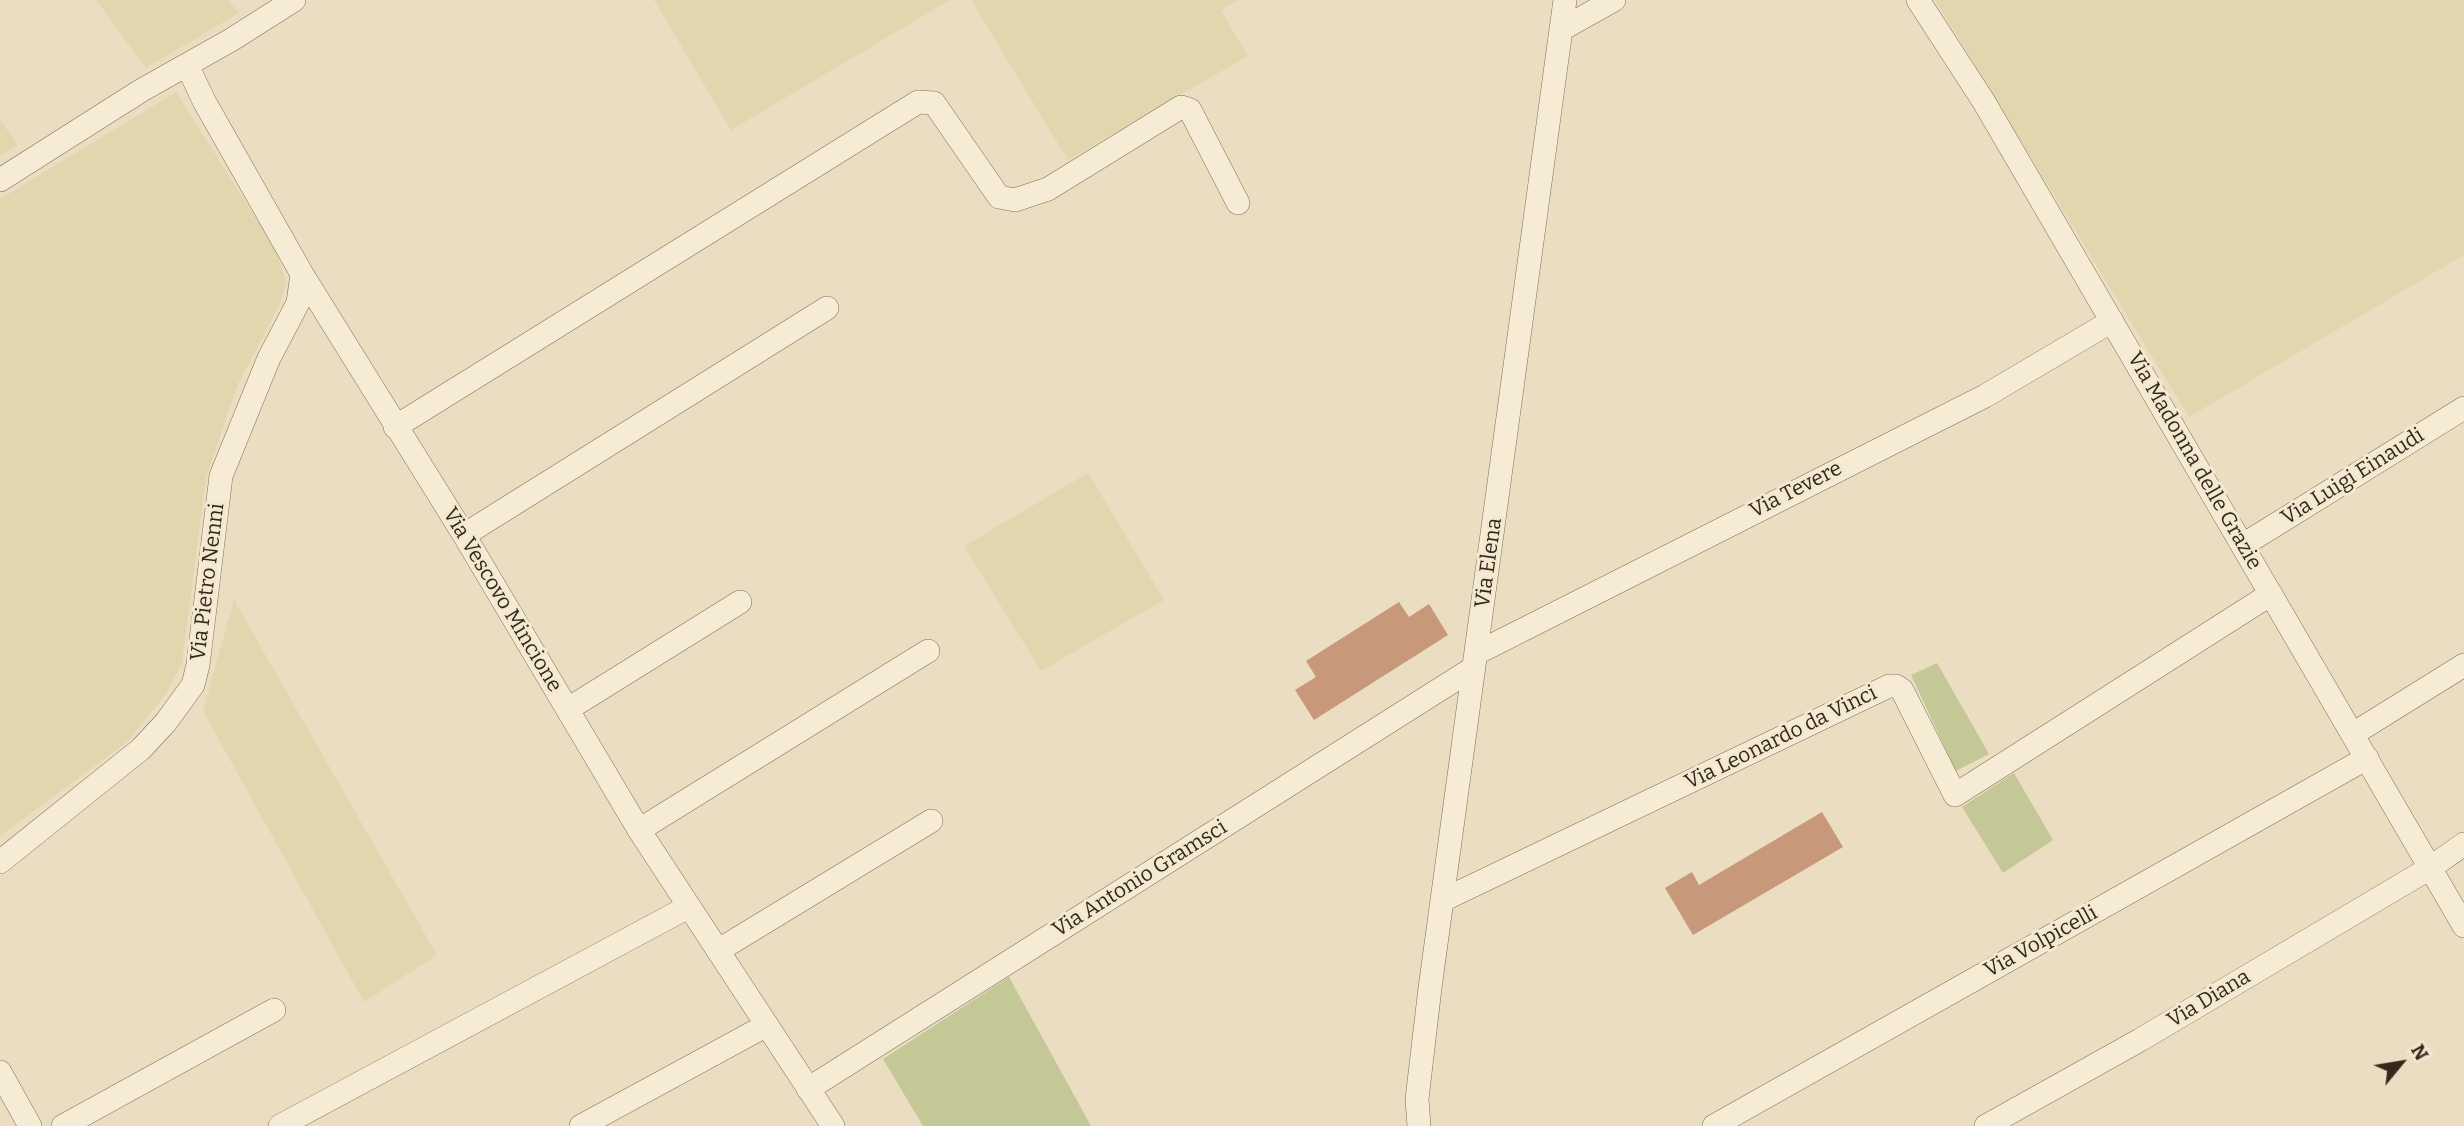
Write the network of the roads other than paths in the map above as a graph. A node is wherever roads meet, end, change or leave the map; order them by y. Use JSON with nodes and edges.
{"nodes":[{"id":1,"x":294,"y":0,"type":"edge"},
{"id":2,"x":1565,"y":0,"type":"edge"},
{"id":3,"x":1614,"y":0,"type":"edge"},
{"id":4,"x":1918,"y":0,"type":"edge"},
{"id":5,"x":1562,"y":29,"type":"junction"},
{"id":6,"x":187,"y":65,"type":"junction"},
{"id":7,"x":0,"y":180,"type":"edge"},
{"id":8,"x":1238,"y":203,"type":"dead end"},
{"id":9,"x":302,"y":274,"type":"junction"},
{"id":10,"x":827,"y":308,"type":"dead end"},
{"id":11,"x":2112,"y":321,"type":"junction"},
{"id":12,"x":2464,"y":408,"type":"edge"},
{"id":13,"x":395,"y":426,"type":"junction"},
{"id":14,"x":464,"y":535,"type":"junction"},
{"id":15,"x":2243,"y":545,"type":"junction"},
{"id":16,"x":2271,"y":594,"type":"junction"},
{"id":17,"x":740,"y":603,"type":"dead end"},
{"id":18,"x":928,"y":652,"type":"dead end"},
{"id":19,"x":1474,"y":661,"type":"junction"},
{"id":20,"x":2464,"y":665,"type":"edge"},
{"id":21,"x":568,"y":709,"type":"junction"},
{"id":22,"x":2353,"y":734,"type":"junction"},
{"id":23,"x":2367,"y":758,"type":"junction"},
{"id":24,"x":931,"y":821,"type":"dead end"},
{"id":25,"x":639,"y":830,"type":"junction"},
{"id":26,"x":2464,"y":844,"type":"edge"},
{"id":27,"x":0,"y":862,"type":"edge"},
{"id":28,"x":2430,"y":867,"type":"junction"},
{"id":29,"x":1443,"y":900,"type":"junction"},
{"id":30,"x":688,"y":906,"type":"junction"},
{"id":31,"x":2464,"y":926,"type":"edge"},
{"id":32,"x":719,"y":950,"type":"junction"},
{"id":33,"x":274,"y":1010,"type":"dead end"},
{"id":34,"x":767,"y":1025,"type":"junction"},
{"id":35,"x":0,"y":1072,"type":"edge"},
{"id":36,"x":808,"y":1089,"type":"junction"},
{"id":37,"x":30,"y":1126,"type":"edge"},
{"id":38,"x":63,"y":1126,"type":"edge"},
{"id":39,"x":280,"y":1126,"type":"edge"},
{"id":40,"x":581,"y":1126,"type":"edge"},
{"id":41,"x":833,"y":1126,"type":"edge"},
{"id":42,"x":1419,"y":1126,"type":"edge"},
{"id":43,"x":1714,"y":1126,"type":"edge"},
{"id":44,"x":1986,"y":1126,"type":"edge"}],
"edges":[{"from":1,"to":6,"type":"street"},
{"from":2,"to":5,"type":"street","name":"Via Elena"},
{"from":3,"to":5,"type":"street"},
{"from":4,"to":11,"type":"street","name":"Via Madonna delle Grazie"},
{"from":5,"to":19,"type":"street","name":"Via Elena"},
{"from":6,"to":7,"type":"street"},
{"from":6,"to":9,"type":"street","name":"Via Vescovo Mincione"},
{"from":8,"to":13,"type":"street"},
{"from":9,"to":13,"type":"street","name":"Via Vescovo Mincione"},
{"from":9,"to":27,"type":"street","name":"Via Pietro Nenni"},
{"from":10,"to":14,"type":"street"},
{"from":11,"to":15,"type":"street","name":"Via Madonna delle Grazie"},
{"from":11,"to":19,"type":"street","name":"Via Tevere"},
{"from":12,"to":15,"type":"street","name":"Via Luigi Einaudi"},
{"from":13,"to":14,"type":"street","name":"Via Vescovo Mincione"},
{"from":14,"to":21,"type":"street","name":"Via Vescovo Mincione"},
{"from":15,"to":16,"type":"street","name":"Via Madonna delle Grazie"},
{"from":16,"to":22,"type":"street","name":"Via Madonna delle Grazie"},
{"from":16,"to":29,"type":"street","name":"Via Leonardo da Vinci"},
{"from":17,"to":21,"type":"street"},
{"from":18,"to":25,"type":"street"},
{"from":19,"to":29,"type":"street","name":"Via Elena"},
{"from":19,"to":36,"type":"street","name":"Via Antonio Gramsci"},
{"from":20,"to":22,"type":"street"},
{"from":21,"to":25,"type":"street","name":"Via Vescovo Mincione"},
{"from":22,"to":23,"type":"street","name":"Via Madonna delle Grazie"},
{"from":23,"to":28,"type":"street","name":"Via Madonna delle Grazie"},
{"from":23,"to":43,"type":"street","name":"Via Volpicelli"},
{"from":24,"to":32,"type":"street"},
{"from":25,"to":30,"type":"street","name":"Via Vescovo Mincione"},
{"from":26,"to":28,"type":"street","name":"Via Diana"},
{"from":28,"to":31,"type":"street","name":"Via Madonna delle Grazie"},
{"from":28,"to":44,"type":"street","name":"Via Diana"},
{"from":29,"to":42,"type":"street","name":"Via Elena"},
{"from":30,"to":32,"type":"street","name":"Via Vescovo Mincione"},
{"from":30,"to":39,"type":"street"},
{"from":32,"to":34,"type":"street","name":"Via Vescovo Mincione"},
{"from":33,"to":38,"type":"street"},
{"from":34,"to":36,"type":"street","name":"Via Vescovo Mincione"},
{"from":34,"to":40,"type":"street"},
{"from":35,"to":37,"type":"street"},
{"from":36,"to":41,"type":"street","name":"Via Vescovo Mincione"}]}
